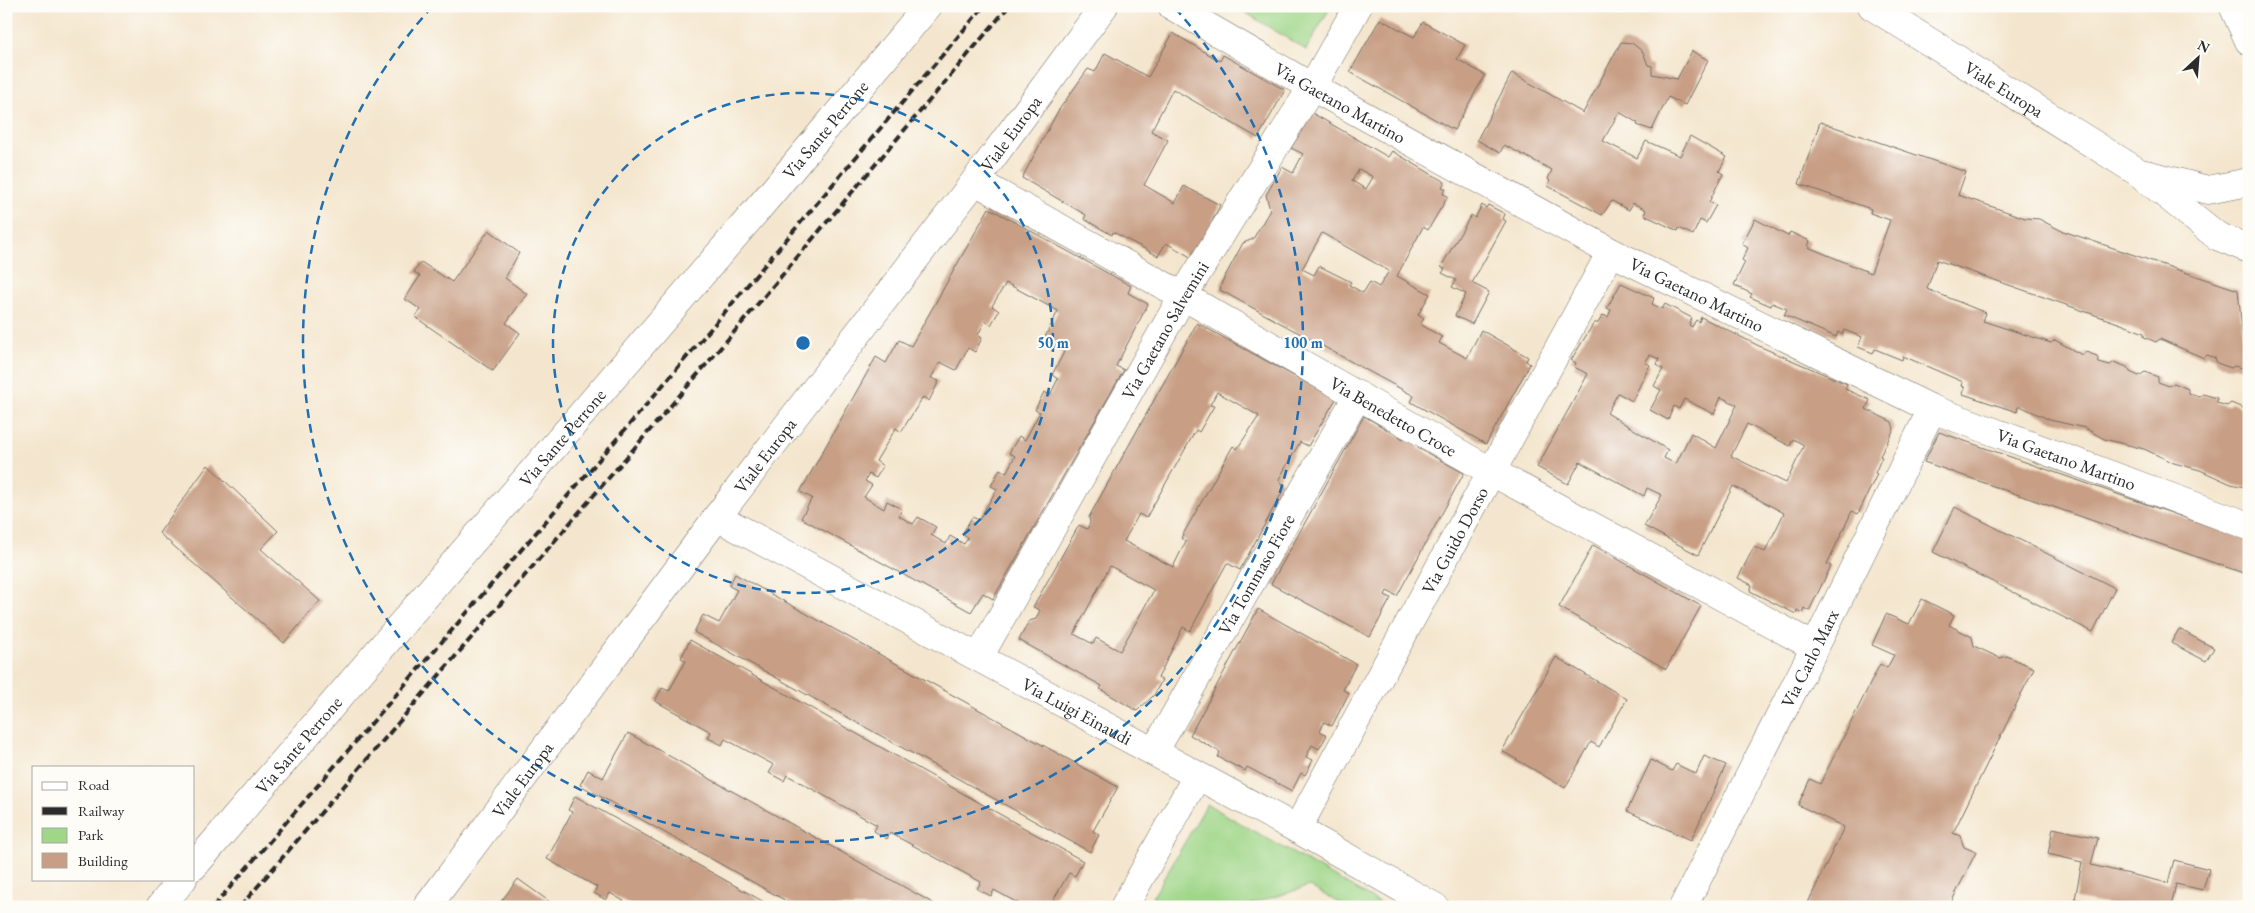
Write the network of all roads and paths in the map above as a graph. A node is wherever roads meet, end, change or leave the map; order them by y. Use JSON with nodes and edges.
{"nodes":[{"id":1,"x":928,"y":6,"type":"edge"},
{"id":2,"x":1104,"y":6,"type":"edge"},
{"id":3,"x":1172,"y":6,"type":"edge"},
{"id":4,"x":1358,"y":6,"type":"edge"},
{"id":5,"x":1872,"y":6,"type":"edge"},
{"id":6,"x":2234,"y":6,"type":"edge"},
{"id":7,"x":2249,"y":41,"type":"edge"},
{"id":8,"x":1312,"y":87,"type":"junction"},
{"id":9,"x":2138,"y":172,"type":"junction"},
{"id":10,"x":975,"y":181,"type":"junction"},
{"id":11,"x":2249,"y":182,"type":"edge"},
{"id":12,"x":2249,"y":249,"type":"edge"},
{"id":13,"x":1611,"y":252,"type":"junction"},
{"id":14,"x":1183,"y":296,"type":"junction"},
{"id":15,"x":1358,"y":395,"type":"junction"},
{"id":16,"x":1932,"y":409,"type":"junction"},
{"id":17,"x":1492,"y":472,"type":"junction"},
{"id":18,"x":717,"y":517,"type":"junction"},
{"id":19,"x":2249,"y":526,"type":"edge"},
{"id":20,"x":1815,"y":647,"type":"junction"},
{"id":21,"x":979,"y":656,"type":"junction"},
{"id":22,"x":1154,"y":752,"type":"junction"},
{"id":23,"x":1197,"y":776,"type":"junction"},
{"id":24,"x":1297,"y":828,"type":"junction"},
{"id":25,"x":195,"y":865,"type":"edge"},
{"id":26,"x":182,"y":880,"type":"edge"},
{"id":27,"x":160,"y":907,"type":"edge"},
{"id":28,"x":427,"y":907,"type":"edge"},
{"id":29,"x":1124,"y":907,"type":"edge"},
{"id":30,"x":1435,"y":907,"type":"edge"},
{"id":31,"x":1683,"y":907,"type":"edge"}],
"edges":[{"from":1,"to":25,"type":"street","name":"Via Sante Perrone"},
{"from":2,"to":10,"type":"street","name":"Viale Europa"},
{"from":3,"to":8,"type":"street","name":"Via Gaetano Martino"},
{"from":4,"to":8,"type":"street","name":"Via Gaetano Salvemini"},
{"from":5,"to":9,"type":"street","name":"Viale Europa"},
{"from":6,"to":7,"type":"street"},
{"from":8,"to":13,"type":"street","name":"Via Gaetano Martino"},
{"from":8,"to":14,"type":"street","name":"Via Gaetano Salvemini"},
{"from":9,"to":11,"type":"street","name":"Viale Europa"},
{"from":9,"to":12,"type":"street","name":"Viale Europa"},
{"from":10,"to":14,"type":"street","name":"Via Benedetto Croce"},
{"from":10,"to":18,"type":"street","name":"Viale Europa"},
{"from":13,"to":16,"type":"street","name":"Via Gaetano Martino"},
{"from":13,"to":17,"type":"street","name":"Via Guido Dorso"},
{"from":14,"to":15,"type":"street","name":"Via Benedetto Croce"},
{"from":14,"to":21,"type":"street","name":"Via Gaetano Salvemini"},
{"from":15,"to":17,"type":"street","name":"Via Benedetto Croce"},
{"from":15,"to":22,"type":"street","name":"Via Tommaso Fiore"},
{"from":16,"to":19,"type":"street","name":"Via Gaetano Martino"},
{"from":16,"to":20,"type":"street","name":"Via Carlo Marx"},
{"from":17,"to":20,"type":"street","name":"Via Benedetto Croce"},
{"from":17,"to":24,"type":"street","name":"Via Guido Dorso"},
{"from":18,"to":21,"type":"street","name":"Via Luigi Einaudi"},
{"from":18,"to":28,"type":"street","name":"Viale Europa"},
{"from":20,"to":31,"type":"street","name":"Via Carlo Marx"},
{"from":21,"to":22,"type":"street","name":"Via Luigi Einaudi"},
{"from":22,"to":23,"type":"street","name":"Via Luigi Einaudi"},
{"from":23,"to":24,"type":"street","name":"Via Luigi Einaudi"},
{"from":23,"to":29,"type":"street"},
{"from":24,"to":30,"type":"street","name":"Via Luigi Einaudi"},
{"from":26,"to":27,"type":"street"}]}
